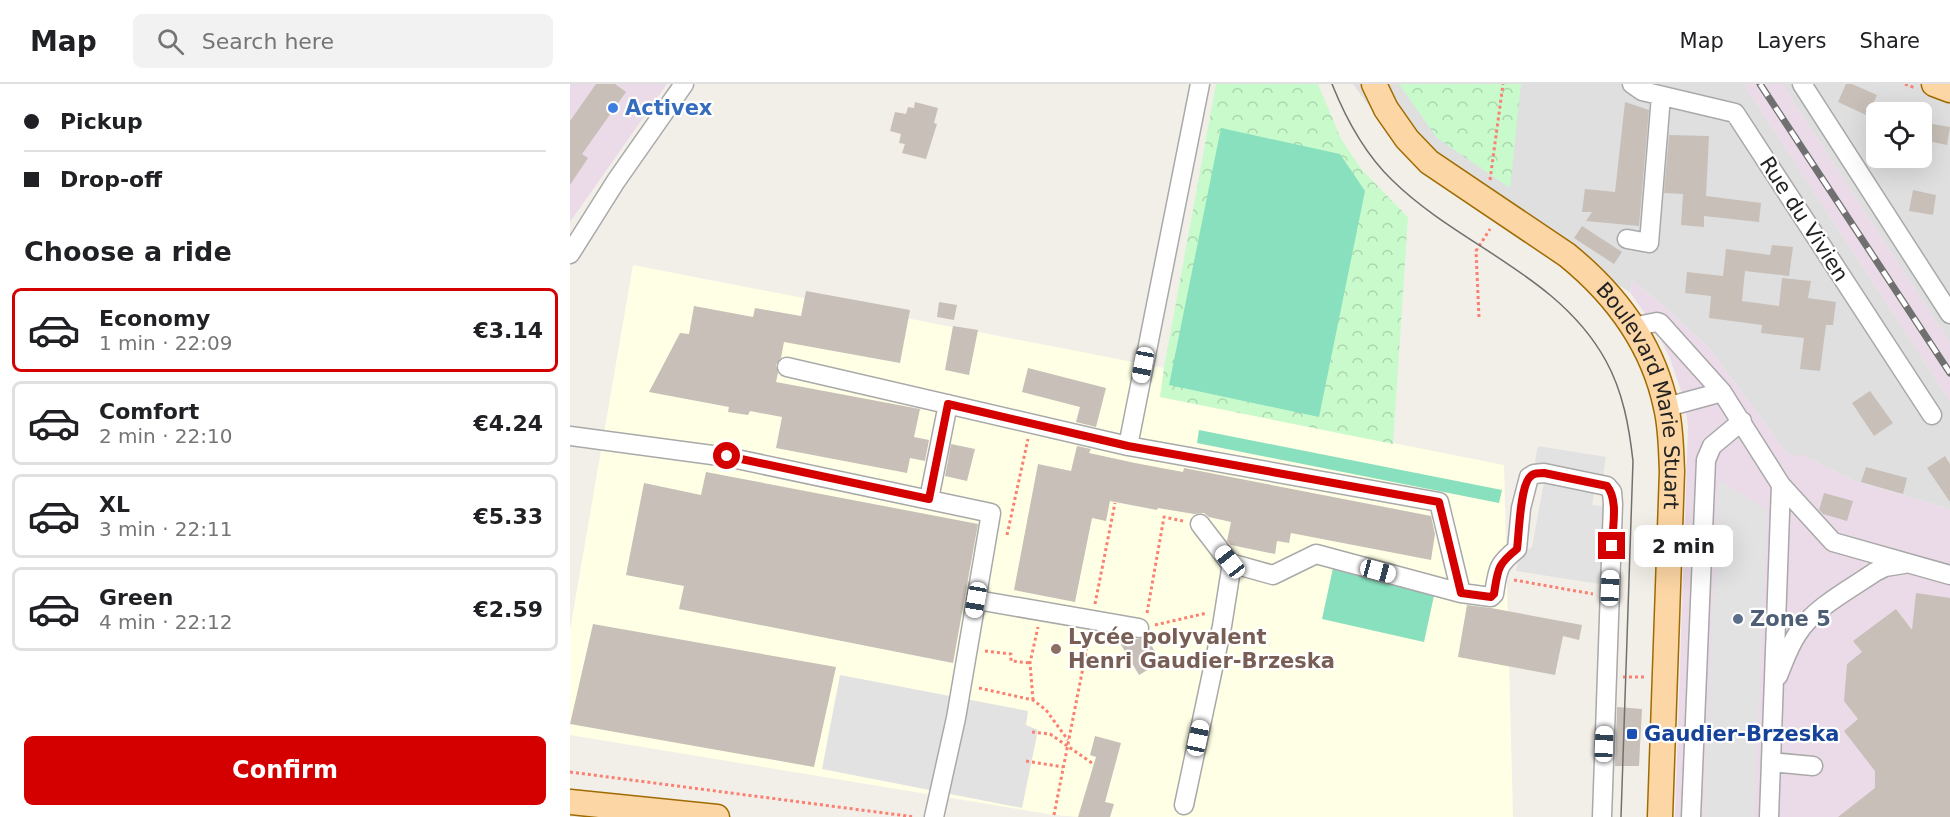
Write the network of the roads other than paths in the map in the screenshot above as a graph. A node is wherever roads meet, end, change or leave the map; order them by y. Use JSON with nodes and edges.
{"nodes":[{"id":1,"x":684,"y":84,"type":"edge"},
{"id":2,"x":1200,"y":84,"type":"edge"},
{"id":3,"x":1374,"y":84,"type":"edge"},
{"id":4,"x":1385,"y":84,"type":"edge"},
{"id":5,"x":1632,"y":84,"type":"edge"},
{"id":6,"x":1802,"y":84,"type":"edge"},
{"id":7,"x":1934,"y":84,"type":"edge"},
{"id":8,"x":1950,"y":90,"type":"edge"},
{"id":9,"x":1661,"y":96,"type":"junction"},
{"id":10,"x":1627,"y":239,"type":"dead end"},
{"id":11,"x":570,"y":254,"type":"edge"},
{"id":12,"x":1950,"y":314,"type":"edge"},
{"id":13,"x":1642,"y":325,"type":"junction"},
{"id":14,"x":787,"y":367,"type":"dead end"},
{"id":15,"x":1722,"y":392,"type":"junction"},
{"id":16,"x":948,"y":404,"type":"junction"},
{"id":17,"x":1671,"y":406,"type":"junction"},
{"id":18,"x":1932,"y":415,"type":"dead end"},
{"id":19,"x":1742,"y":421,"type":"junction"},
{"id":20,"x":570,"y":436,"type":"edge"},
{"id":21,"x":1128,"y":446,"type":"junction"},
{"id":22,"x":1781,"y":485,"type":"junction"},
{"id":23,"x":929,"y":499,"type":"junction"},
{"id":24,"x":1200,"y":524,"type":"road end"},
{"id":25,"x":1232,"y":563,"type":"junction"},
{"id":26,"x":1914,"y":565,"type":"junction"},
{"id":27,"x":1950,"y":575,"type":"edge"},
{"id":28,"x":1461,"y":593,"type":"junction"},
{"id":29,"x":976,"y":600,"type":"junction"},
{"id":30,"x":1142,"y":628,"type":"road end"},
{"id":31,"x":1774,"y":686,"type":"junction"},
{"id":32,"x":1771,"y":762,"type":"junction"},
{"id":33,"x":1813,"y":766,"type":"dead end"},
{"id":34,"x":570,"y":802,"type":"edge"},
{"id":35,"x":1184,"y":805,"type":"dead end"},
{"id":36,"x":654,"y":814,"type":"edge"},
{"id":37,"x":1684,"y":814,"type":"edge"},
{"id":38,"x":1601,"y":815,"type":"edge"},
{"id":39,"x":717,"y":817,"type":"edge"},
{"id":40,"x":934,"y":817,"type":"edge"},
{"id":41,"x":1660,"y":817,"type":"edge"},
{"id":42,"x":1769,"y":817,"type":"edge"}],
"edges":[{"from":1,"to":11,"type":"street"},
{"from":2,"to":21,"type":"street"},
{"from":3,"to":17,"type":"main road","name":"Boulevard Marie Stuart"},
{"from":4,"to":13,"type":"main road"},
{"from":5,"to":9,"type":"street","name":"Rue du Vivien"},
{"from":6,"to":12,"type":"street"},
{"from":7,"to":8,"type":"main road"},
{"from":9,"to":10,"type":"street"},
{"from":9,"to":18,"type":"street","name":"Rue du Vivien"},
{"from":13,"to":15,"type":"street"},
{"from":13,"to":17,"type":"main road"},
{"from":14,"to":16,"type":"street"},
{"from":15,"to":17,"type":"street"},
{"from":15,"to":19,"type":"street"},
{"from":16,"to":21,"type":"street"},
{"from":16,"to":23,"type":"street"},
{"from":17,"to":37,"type":"main road"},
{"from":17,"to":41,"type":"main road","name":"Boulevard Marie Stuart"},
{"from":19,"to":22,"type":"street"},
{"from":19,"to":37,"type":"street"},
{"from":20,"to":23,"type":"street"},
{"from":21,"to":28,"type":"street"},
{"from":22,"to":26,"type":"street"},
{"from":22,"to":31,"type":"street"},
{"from":23,"to":29,"type":"street"},
{"from":24,"to":25,"type":"street"},
{"from":25,"to":28,"type":"street"},
{"from":25,"to":35,"type":"street"},
{"from":26,"to":27,"type":"street"},
{"from":26,"to":31,"type":"street"},
{"from":28,"to":38,"type":"street"},
{"from":29,"to":30,"type":"street"},
{"from":29,"to":40,"type":"street"},
{"from":31,"to":32,"type":"street"},
{"from":32,"to":33,"type":"street"},
{"from":32,"to":42,"type":"street"},
{"from":34,"to":36,"type":"main road"},
{"from":36,"to":39,"type":"main road"}]}
